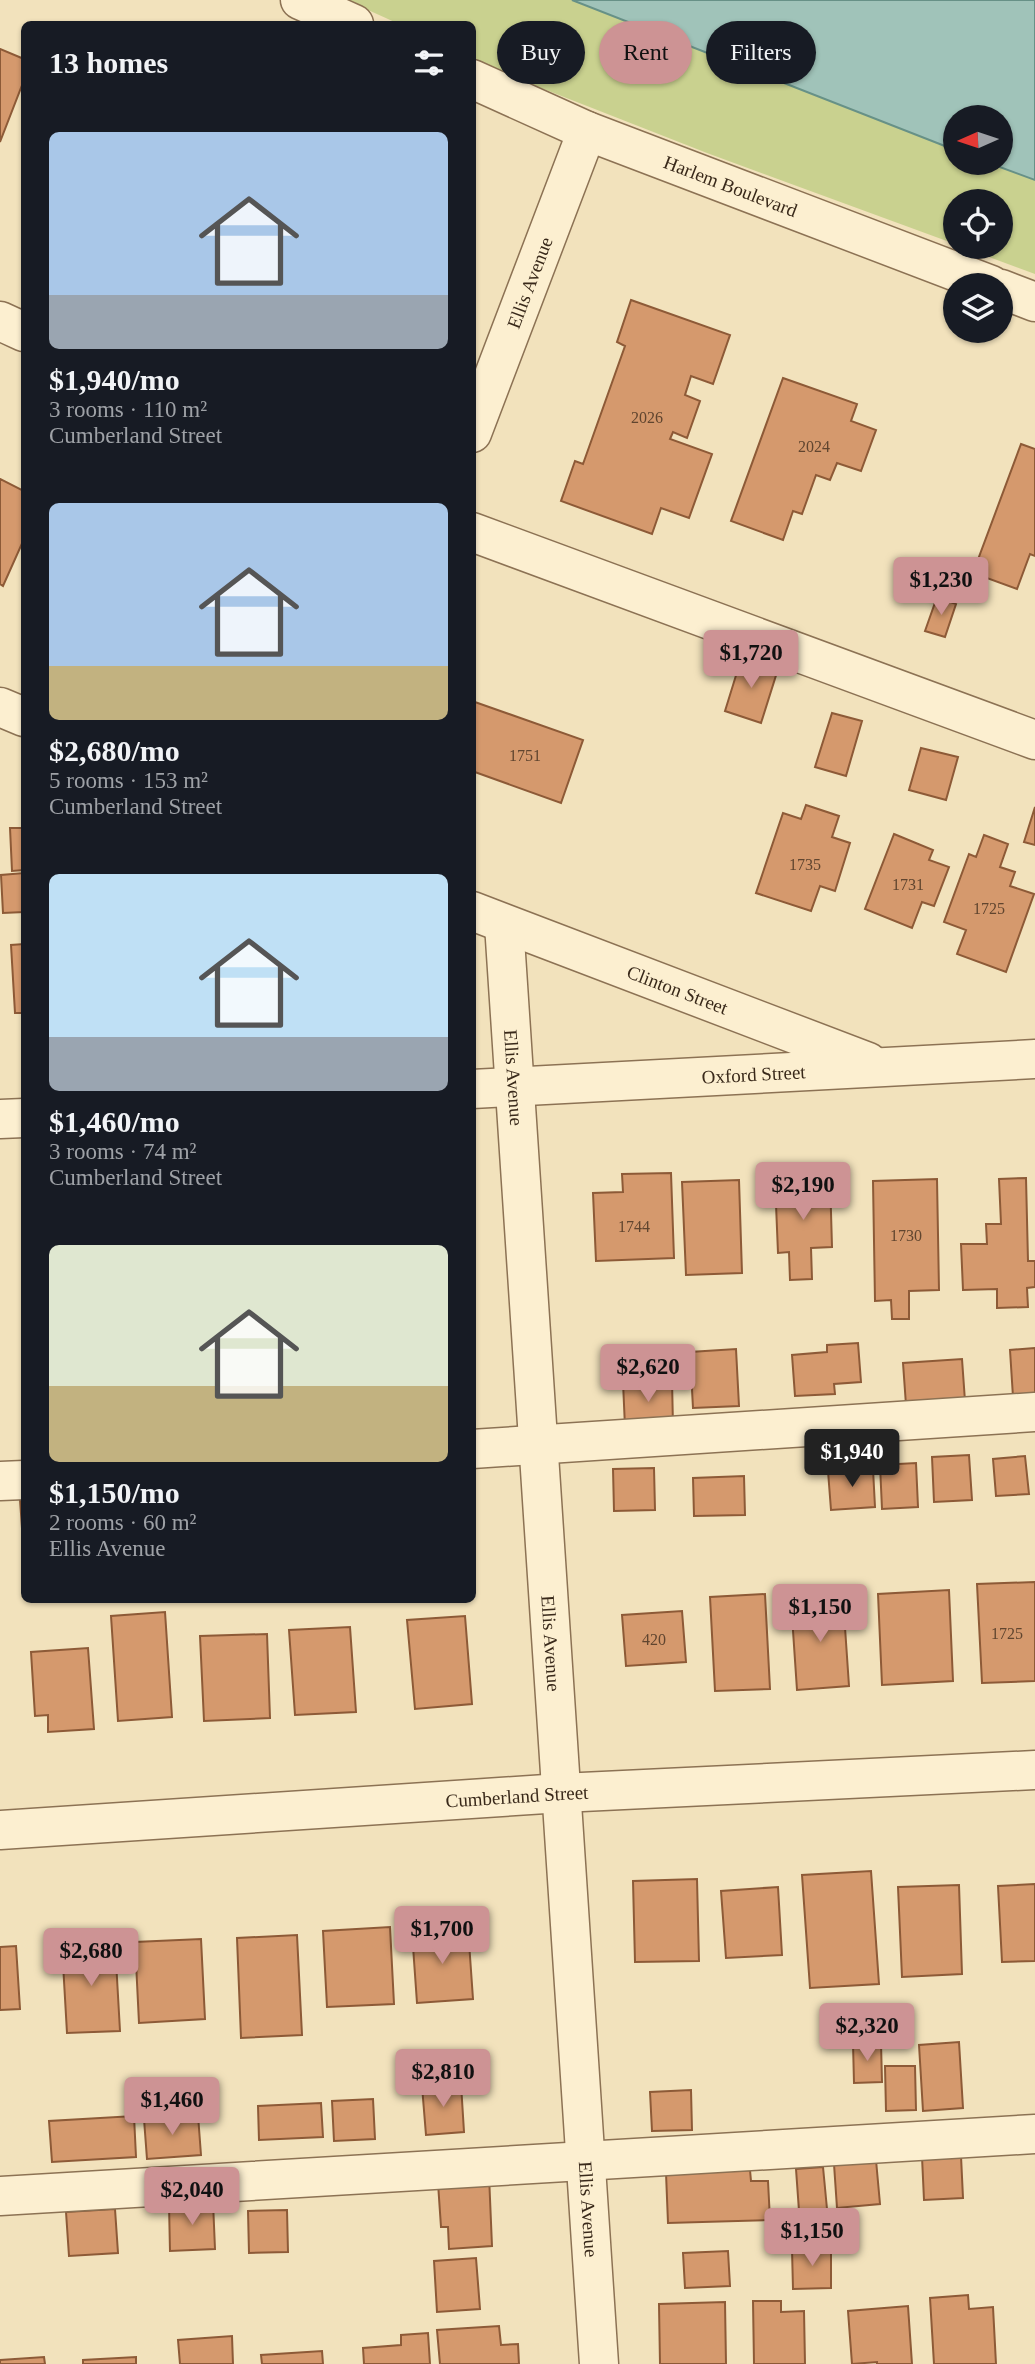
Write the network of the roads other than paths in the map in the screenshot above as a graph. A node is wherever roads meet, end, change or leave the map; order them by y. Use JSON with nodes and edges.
{"nodes":[{"id":1,"x":300,"y":0,"type":"edge"},
{"id":2,"x":347,"y":21,"type":"edge"},
{"id":3,"x":476,"y":81,"type":"edge"},
{"id":4,"x":587,"y":131,"type":"junction"},
{"id":5,"x":960,"y":273,"type":"edge"},
{"id":6,"x":1013,"y":294,"type":"edge"},
{"id":7,"x":1035,"y":302,"type":"edge"},
{"id":8,"x":0,"y":321,"type":"edge"},
{"id":9,"x":21,"y":331,"type":"edge"},
{"id":10,"x":476,"y":422,"type":"edge"},
{"id":11,"x":476,"y":533,"type":"edge"},
{"id":12,"x":0,"y":707,"type":"edge"},
{"id":13,"x":21,"y":716,"type":"edge"},
{"id":14,"x":1035,"y":740,"type":"edge"},
{"id":15,"x":488,"y":918,"type":"edge"},
{"id":16,"x":1035,"y":1059,"type":"edge"},
{"id":17,"x":883,"y":1068,"type":"junction"},
{"id":18,"x":513,"y":1086,"type":"junction"},
{"id":19,"x":476,"y":1089,"type":"edge"},
{"id":20,"x":21,"y":1118,"type":"edge"},
{"id":21,"x":0,"y":1119,"type":"edge"},
{"id":22,"x":1035,"y":1412,"type":"edge"},
{"id":23,"x":538,"y":1444,"type":"junction"},
{"id":24,"x":476,"y":1449,"type":"edge"},
{"id":25,"x":21,"y":1480,"type":"edge"},
{"id":26,"x":0,"y":1481,"type":"edge"},
{"id":27,"x":1035,"y":1770,"type":"edge"},
{"id":28,"x":561,"y":1793,"type":"junction"},
{"id":29,"x":0,"y":1830,"type":"edge"},
{"id":30,"x":1035,"y":2134,"type":"edge"},
{"id":31,"x":586,"y":2161,"type":"junction"},
{"id":32,"x":0,"y":2196,"type":"edge"},
{"id":33,"x":599,"y":2364,"type":"edge"}],
"edges":[{"from":1,"to":2,"type":"street"},
{"from":3,"to":4,"type":"street","name":"Harlem Boulevard"},
{"from":4,"to":5,"type":"street","name":"Harlem Boulevard"},
{"from":4,"to":10,"type":"street","name":"Ellis Avenue"},
{"from":6,"to":7,"type":"street"},
{"from":8,"to":9,"type":"street"},
{"from":11,"to":14,"type":"street"},
{"from":12,"to":13,"type":"street"},
{"from":15,"to":17,"type":"street","name":"Clinton Street"},
{"from":15,"to":18,"type":"street","name":"Ellis Avenue"},
{"from":16,"to":17,"type":"street","name":"Oxford Street"},
{"from":17,"to":18,"type":"street","name":"Oxford Street"},
{"from":18,"to":19,"type":"street","name":"Oxford Street"},
{"from":18,"to":23,"type":"street","name":"Ellis Avenue"},
{"from":20,"to":21,"type":"street"},
{"from":22,"to":23,"type":"street"},
{"from":23,"to":24,"type":"street"},
{"from":23,"to":28,"type":"street","name":"Ellis Avenue"},
{"from":25,"to":26,"type":"street"},
{"from":27,"to":28,"type":"street","name":"Cumberland Street"},
{"from":28,"to":29,"type":"street","name":"Cumberland Street"},
{"from":28,"to":31,"type":"street","name":"Ellis Avenue"},
{"from":30,"to":31,"type":"street"},
{"from":31,"to":32,"type":"street"},
{"from":31,"to":33,"type":"street","name":"Ellis Avenue"}]}
